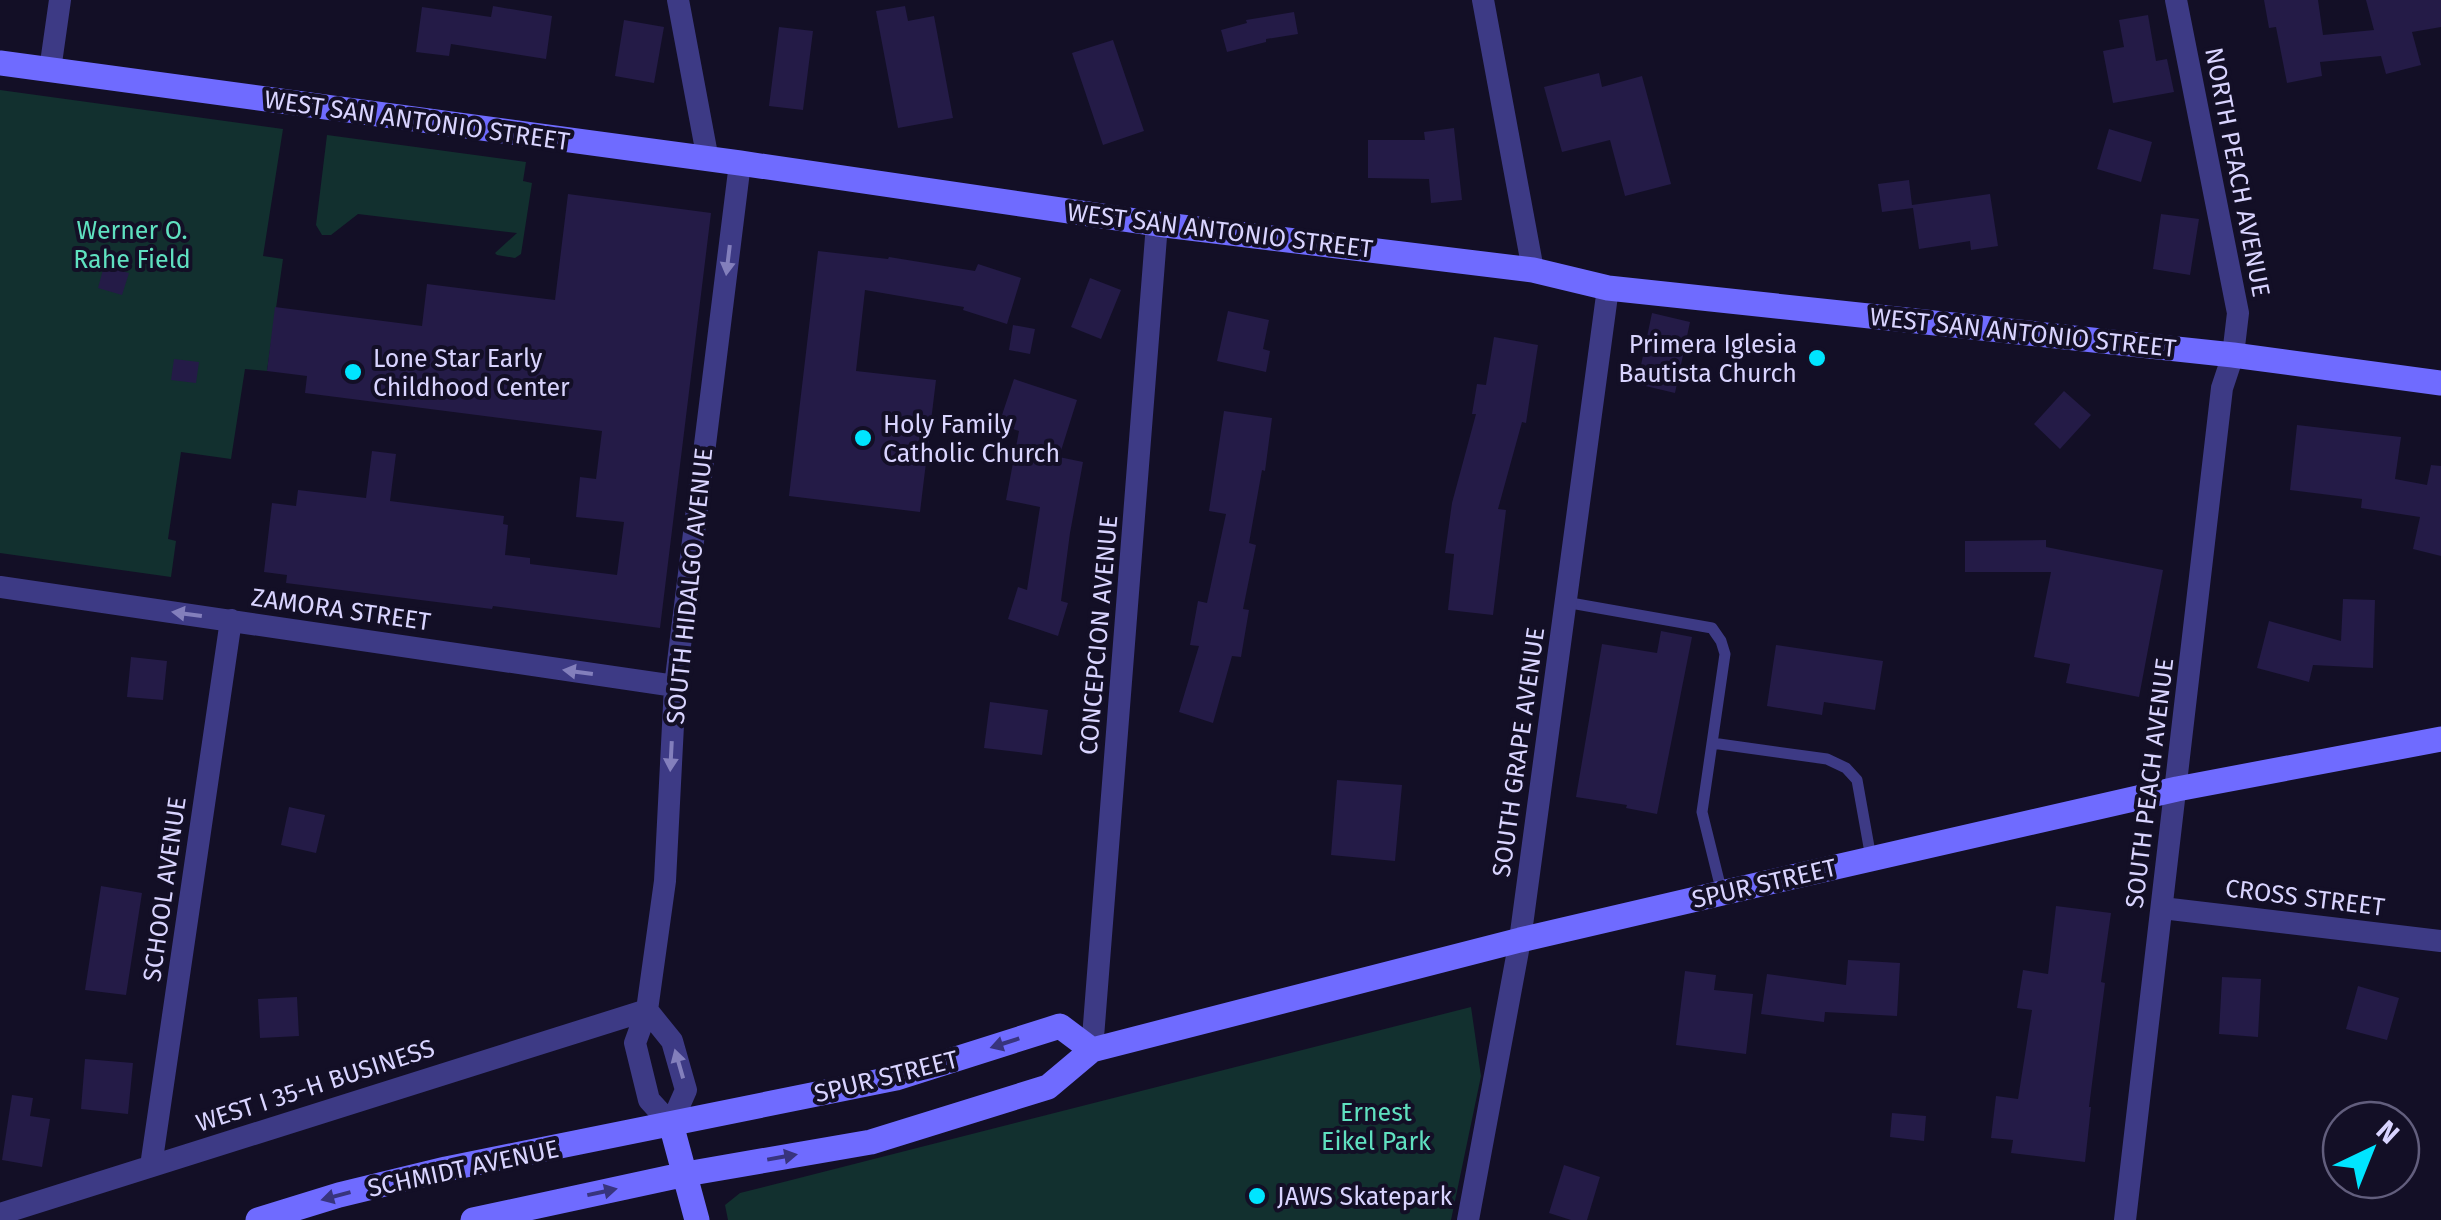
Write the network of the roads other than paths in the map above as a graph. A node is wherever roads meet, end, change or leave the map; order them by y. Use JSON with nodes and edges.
{"nodes":[{"id":1,"x":60,"y":0,"type":"edge"},
{"id":2,"x":678,"y":0,"type":"edge"},
{"id":3,"x":1483,"y":0,"type":"edge"},
{"id":4,"x":2176,"y":0,"type":"edge"},
{"id":5,"x":0,"y":63,"type":"edge"},
{"id":6,"x":50,"y":70,"type":"junction"},
{"id":7,"x":708,"y":160,"type":"junction"},
{"id":8,"x":740,"y":163,"type":"junction"},
{"id":9,"x":1158,"y":224,"type":"junction"},
{"id":10,"x":1533,"y":270,"type":"junction"},
{"id":11,"x":1608,"y":288,"type":"junction"},
{"id":12,"x":2233,"y":354,"type":"junction"},
{"id":13,"x":2441,"y":383,"type":"edge"},
{"id":14,"x":0,"y":587,"type":"edge"},
{"id":15,"x":1566,"y":602,"type":"junction"},
{"id":16,"x":231,"y":620,"type":"junction"},
{"id":17,"x":674,"y":686,"type":"junction"},
{"id":18,"x":2441,"y":739,"type":"edge"},
{"id":19,"x":1712,"y":742,"type":"junction"},
{"id":20,"x":2177,"y":790,"type":"junction"},
{"id":21,"x":1871,"y":858,"type":"junction"},
{"id":22,"x":1722,"y":892,"type":"junction"},
{"id":23,"x":2162,"y":908,"type":"junction"},
{"id":24,"x":1520,"y":940,"type":"junction"},
{"id":25,"x":2441,"y":941,"type":"edge"},
{"id":26,"x":646,"y":1010,"type":"junction"},
{"id":27,"x":1092,"y":1050,"type":"junction"},
{"id":28,"x":670,"y":1124,"type":"junction"},
{"id":29,"x":152,"y":1166,"type":"junction"},
{"id":30,"x":686,"y":1174,"type":"junction"},
{"id":31,"x":0,"y":1214,"type":"edge"},
{"id":32,"x":258,"y":1220,"type":"edge"},
{"id":33,"x":472,"y":1220,"type":"edge"},
{"id":34,"x":697,"y":1220,"type":"edge"},
{"id":35,"x":1468,"y":1220,"type":"edge"},
{"id":36,"x":2125,"y":1220,"type":"edge"}],
"edges":[{"from":1,"to":6,"type":"street"},
{"from":2,"to":7,"type":"street"},
{"from":3,"to":10,"type":"street"},
{"from":4,"to":12,"type":"street","name":"NORTH PEACH AVENUE"},
{"from":5,"to":6,"type":"main road","name":"WEST SAN ANTONIO STREET"},
{"from":6,"to":7,"type":"main road","name":"WEST SAN ANTONIO STREET"},
{"from":7,"to":8,"type":"main road","name":"WEST SAN ANTONIO STREET"},
{"from":8,"to":9,"type":"main road","name":"WEST SAN ANTONIO STREET"},
{"from":8,"to":17,"type":"street","name":"SOUTH HIDALGO AVENUE","one_way":true},
{"from":9,"to":10,"type":"main road","name":"WEST SAN ANTONIO STREET"},
{"from":9,"to":27,"type":"street","name":"CONCEPCION AVENUE"},
{"from":10,"to":11,"type":"main road","name":"WEST SAN ANTONIO STREET"},
{"from":11,"to":12,"type":"main road","name":"WEST SAN ANTONIO STREET"},
{"from":11,"to":15,"type":"street","name":"SOUTH GRAPE AVENUE"},
{"from":12,"to":13,"type":"main road","name":"WEST SAN ANTONIO STREET"},
{"from":12,"to":20,"type":"street","name":"SOUTH PEACH AVENUE"},
{"from":16,"to":14,"type":"street","name":"ZAMORA STREET","one_way":true},
{"from":15,"to":19,"type":"lane"},
{"from":15,"to":24,"type":"street","name":"SOUTH GRAPE AVENUE"},
{"from":17,"to":16,"type":"street","name":"ZAMORA STREET","one_way":true},
{"from":16,"to":29,"type":"street","name":"SCHOOL AVENUE"},
{"from":17,"to":26,"type":"street","name":"SOUTH HIDALGO AVENUE","one_way":true},
{"from":18,"to":20,"type":"main road","name":"SPUR STREET"},
{"from":19,"to":21,"type":"lane"},
{"from":19,"to":22,"type":"lane"},
{"from":20,"to":21,"type":"main road","name":"SPUR STREET"},
{"from":20,"to":23,"type":"street","name":"SOUTH PEACH AVENUE"},
{"from":21,"to":22,"type":"main road","name":"SPUR STREET"},
{"from":22,"to":24,"type":"main road","name":"SPUR STREET"},
{"from":23,"to":25,"type":"street","name":"CROSS STREET"},
{"from":23,"to":36,"type":"street","name":"SOUTH PEACH AVENUE"},
{"from":24,"to":27,"type":"main road","name":"SPUR STREET"},
{"from":24,"to":35,"type":"street","name":"SOUTH GRAPE AVENUE"},
{"from":26,"to":28,"type":"street","name":"SOUTH HIDALGO AVENUE"},
{"from":28,"to":26,"type":"street","one_way":true},
{"from":26,"to":29,"type":"street","name":"WEST I 35-H BUSINESS"},
{"from":27,"to":28,"type":"main road","name":"SPUR STREET","one_way":true},
{"from":30,"to":27,"type":"main road","name":"SPUR STREET","one_way":true},
{"from":28,"to":30,"type":"main road","name":"SOUTH HIDALGO AVENUE"},
{"from":28,"to":32,"type":"main road","name":"SCHMIDT AVENUE","one_way":true},
{"from":29,"to":31,"type":"street","name":"WEST I 35-H BUSINESS"},
{"from":33,"to":30,"type":"main road","name":"SCHMIDT AVENUE","one_way":true},
{"from":30,"to":34,"type":"main road","name":"SOUTH HIDALGO AVENUE"}]}
